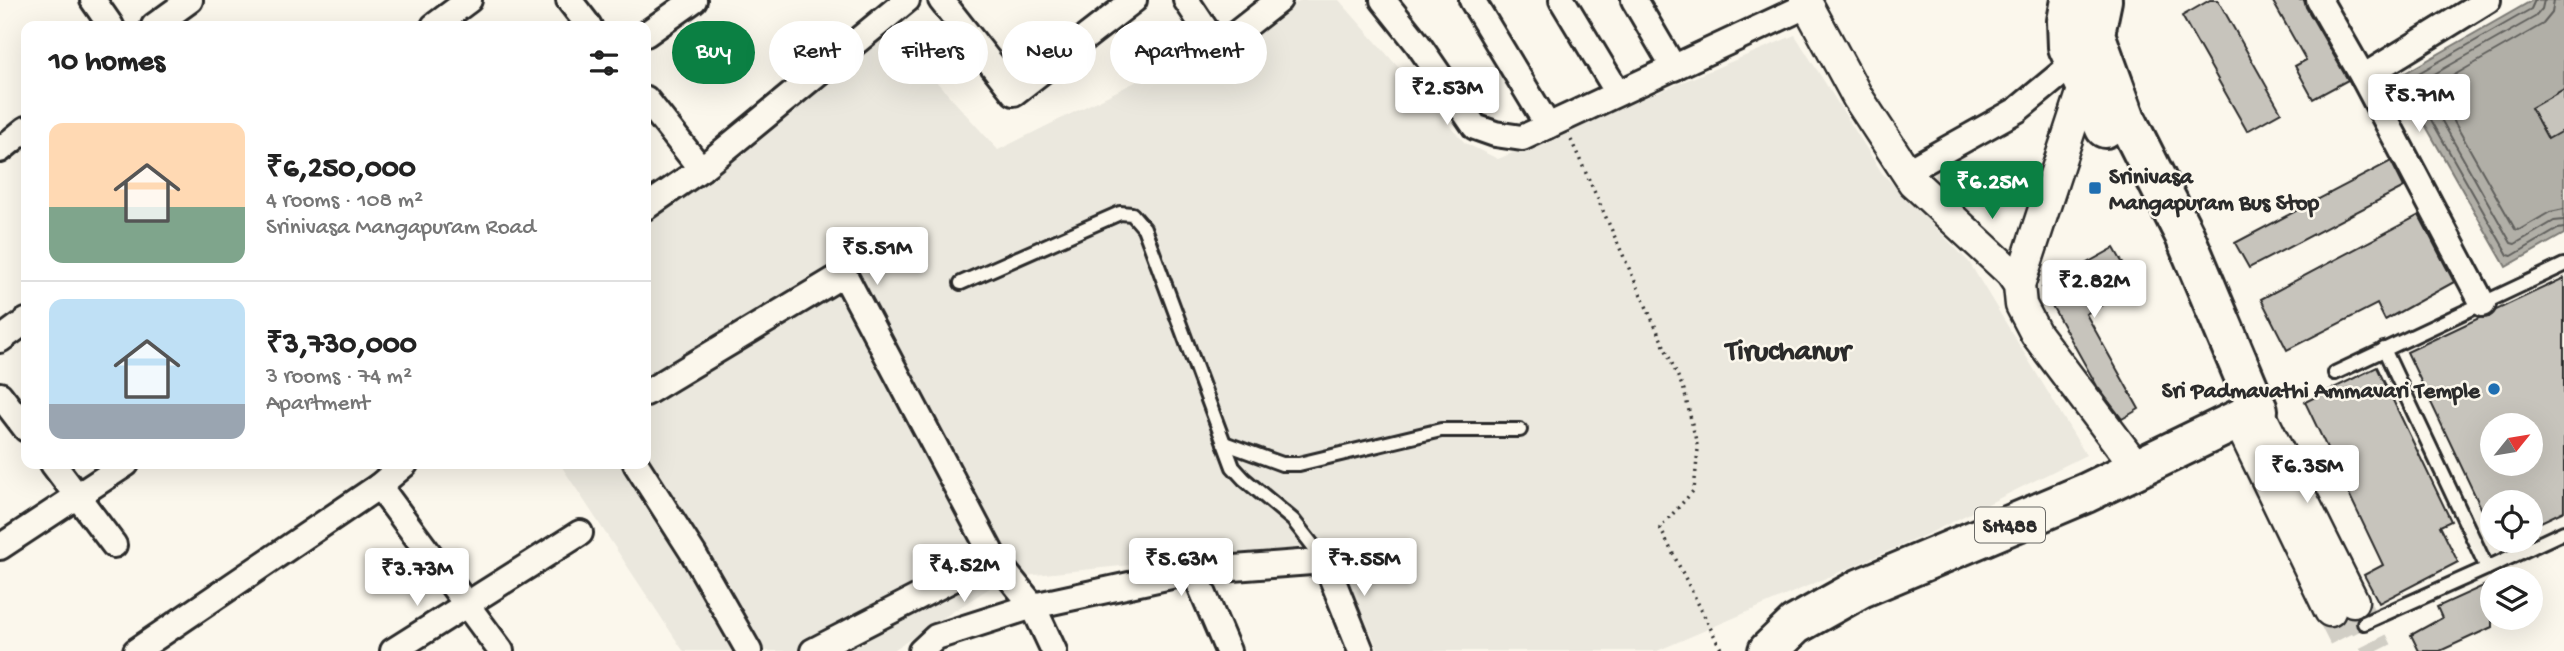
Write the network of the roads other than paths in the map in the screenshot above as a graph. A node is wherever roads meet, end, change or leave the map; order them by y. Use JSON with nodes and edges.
{"nodes":[{"id":1,"x":93,"y":0,"type":"edge"},
{"id":2,"x":190,"y":0,"type":"edge"},
{"id":3,"x":469,"y":0,"type":"edge"},
{"id":4,"x":569,"y":0,"type":"edge"},
{"id":5,"x":694,"y":0,"type":"edge"},
{"id":6,"x":907,"y":0,"type":"edge"},
{"id":7,"x":941,"y":0,"type":"edge"},
{"id":8,"x":1134,"y":0,"type":"edge"},
{"id":9,"x":1186,"y":0,"type":"edge"},
{"id":10,"x":1279,"y":0,"type":"edge"},
{"id":11,"x":1383,"y":0,"type":"edge"},
{"id":12,"x":1472,"y":0,"type":"edge"},
{"id":13,"x":1562,"y":0,"type":"edge"},
{"id":14,"x":1634,"y":0,"type":"edge"},
{"id":15,"x":2071,"y":0,"type":"edge"},
{"id":16,"x":2102,"y":0,"type":"edge"},
{"id":17,"x":2319,"y":0,"type":"edge"},
{"id":18,"x":2488,"y":0,"type":"edge"},
{"id":19,"x":1806,"y":3,"type":"edge"},
{"id":20,"x":108,"y":21,"type":"edge"},
{"id":21,"x":162,"y":21,"type":"edge"},
{"id":22,"x":441,"y":21,"type":"edge"},
{"id":23,"x":585,"y":21,"type":"edge"},
{"id":24,"x":651,"y":30,"type":"edge"},
{"id":25,"x":1674,"y":68,"type":"junction"},
{"id":26,"x":2080,"y":73,"type":"junction"},
{"id":27,"x":2362,"y":77,"type":"junction"},
{"id":28,"x":1618,"y":93,"type":"junction"},
{"id":29,"x":651,"y":105,"type":"edge"},
{"id":30,"x":1555,"y":123,"type":"junction"},
{"id":31,"x":21,"y":133,"type":"edge"},
{"id":32,"x":0,"y":150,"type":"edge"},
{"id":33,"x":701,"y":169,"type":"junction"},
{"id":34,"x":1906,"y":172,"type":"junction"},
{"id":35,"x":651,"y":204,"type":"edge"},
{"id":36,"x":2564,"y":265,"type":"edge"},
{"id":37,"x":961,"y":283,"type":"dead end"},
{"id":38,"x":2019,"y":285,"type":"junction"},
{"id":39,"x":2483,"y":304,"type":"junction"},
{"id":40,"x":21,"y":325,"type":"edge"},
{"id":41,"x":0,"y":340,"type":"edge"},
{"id":42,"x":2384,"y":349,"type":"junction"},
{"id":43,"x":2335,"y":373,"type":"dead end"},
{"id":44,"x":651,"y":390,"type":"edge"},
{"id":45,"x":0,"y":395,"type":"edge"},
{"id":46,"x":2254,"y":412,"type":"junction"},
{"id":47,"x":21,"y":422,"type":"edge"},
{"id":48,"x":1520,"y":430,"type":"dead end"},
{"id":49,"x":1224,"y":443,"type":"junction"},
{"id":50,"x":2137,"y":468,"type":"junction"},
{"id":51,"x":57,"y":469,"type":"edge"},
{"id":52,"x":118,"y":469,"type":"edge"},
{"id":53,"x":399,"y":469,"type":"edge"},
{"id":54,"x":639,"y":469,"type":"edge"},
{"id":55,"x":379,"y":486,"type":"junction"},
{"id":56,"x":78,"y":496,"type":"junction"},
{"id":57,"x":2564,"y":532,"type":"edge"},
{"id":58,"x":580,"y":533,"type":"dead end"},
{"id":59,"x":114,"y":545,"type":"dead end"},
{"id":60,"x":0,"y":547,"type":"edge"},
{"id":61,"x":994,"y":558,"type":"junction"},
{"id":62,"x":1325,"y":561,"type":"junction"},
{"id":63,"x":2487,"y":567,"type":"edge"},
{"id":64,"x":2489,"y":567,"type":"edge"},
{"id":65,"x":2480,"y":570,"type":"edge"},
{"id":66,"x":1194,"y":572,"type":"junction"},
{"id":67,"x":466,"y":604,"type":"junction"},
{"id":68,"x":1033,"y":606,"type":"junction"},
{"id":69,"x":2349,"y":612,"type":"joint"},
{"id":70,"x":136,"y":651,"type":"edge"},
{"id":71,"x":393,"y":651,"type":"edge"},
{"id":72,"x":501,"y":651,"type":"edge"},
{"id":73,"x":749,"y":651,"type":"edge"},
{"id":74,"x":813,"y":651,"type":"edge"},
{"id":75,"x":923,"y":651,"type":"edge"},
{"id":76,"x":1054,"y":651,"type":"edge"},
{"id":77,"x":1228,"y":651,"type":"edge"},
{"id":78,"x":1361,"y":651,"type":"edge"},
{"id":79,"x":1768,"y":651,"type":"edge"}],
"edges":[{"from":1,"to":20,"type":"street"},
{"from":2,"to":21,"type":"street"},
{"from":3,"to":22,"type":"street"},
{"from":4,"to":23,"type":"street"},
{"from":5,"to":24,"type":"street"},
{"from":6,"to":33,"type":"street"},
{"from":7,"to":8,"type":"street"},
{"from":9,"to":10,"type":"street"},
{"from":11,"to":30,"type":"street"},
{"from":12,"to":30,"type":"street"},
{"from":13,"to":28,"type":"street"},
{"from":14,"to":25,"type":"street"},
{"from":15,"to":26,"type":"main road"},
{"from":16,"to":46,"type":"main road"},
{"from":17,"to":27,"type":"street"},
{"from":18,"to":27,"type":"street"},
{"from":19,"to":25,"type":"street"},
{"from":19,"to":34,"type":"street"},
{"from":25,"to":28,"type":"street"},
{"from":26,"to":34,"type":"street"},
{"from":26,"to":38,"type":"street"},
{"from":26,"to":46,"type":"main road"},
{"from":27,"to":39,"type":"street"},
{"from":28,"to":30,"type":"street"},
{"from":29,"to":33,"type":"street"},
{"from":31,"to":32,"type":"street"},
{"from":33,"to":35,"type":"street"},
{"from":34,"to":38,"type":"street"},
{"from":36,"to":39,"type":"lane"},
{"from":37,"to":49,"type":"lane"},
{"from":38,"to":50,"type":"street"},
{"from":39,"to":42,"type":"lane"},
{"from":40,"to":41,"type":"street"},
{"from":42,"to":43,"type":"lane"},
{"from":42,"to":63,"type":"lane"},
{"from":44,"to":61,"type":"street"},
{"from":45,"to":47,"type":"street"},
{"from":46,"to":50,"type":"main road","number":"SH488"},
{"from":46,"to":69,"type":"street"},
{"from":48,"to":49,"type":"lane"},
{"from":49,"to":62,"type":"lane"},
{"from":50,"to":79,"type":"main road","number":"SH488"},
{"from":51,"to":56,"type":"street"},
{"from":52,"to":56,"type":"street"},
{"from":53,"to":55,"type":"street"},
{"from":54,"to":73,"type":"street"},
{"from":55,"to":67,"type":"street"},
{"from":55,"to":70,"type":"street"},
{"from":56,"to":59,"type":"street"},
{"from":56,"to":60,"type":"street"},
{"from":57,"to":64,"type":"lane"},
{"from":58,"to":67,"type":"street"},
{"from":61,"to":68,"type":"street"},
{"from":61,"to":74,"type":"street"},
{"from":62,"to":66,"type":"street"},
{"from":62,"to":78,"type":"street"},
{"from":65,"to":69,"type":"lane"},
{"from":66,"to":68,"type":"street"},
{"from":66,"to":77,"type":"street"},
{"from":67,"to":71,"type":"street"},
{"from":67,"to":72,"type":"street"},
{"from":68,"to":75,"type":"street"},
{"from":68,"to":76,"type":"street"}]}
